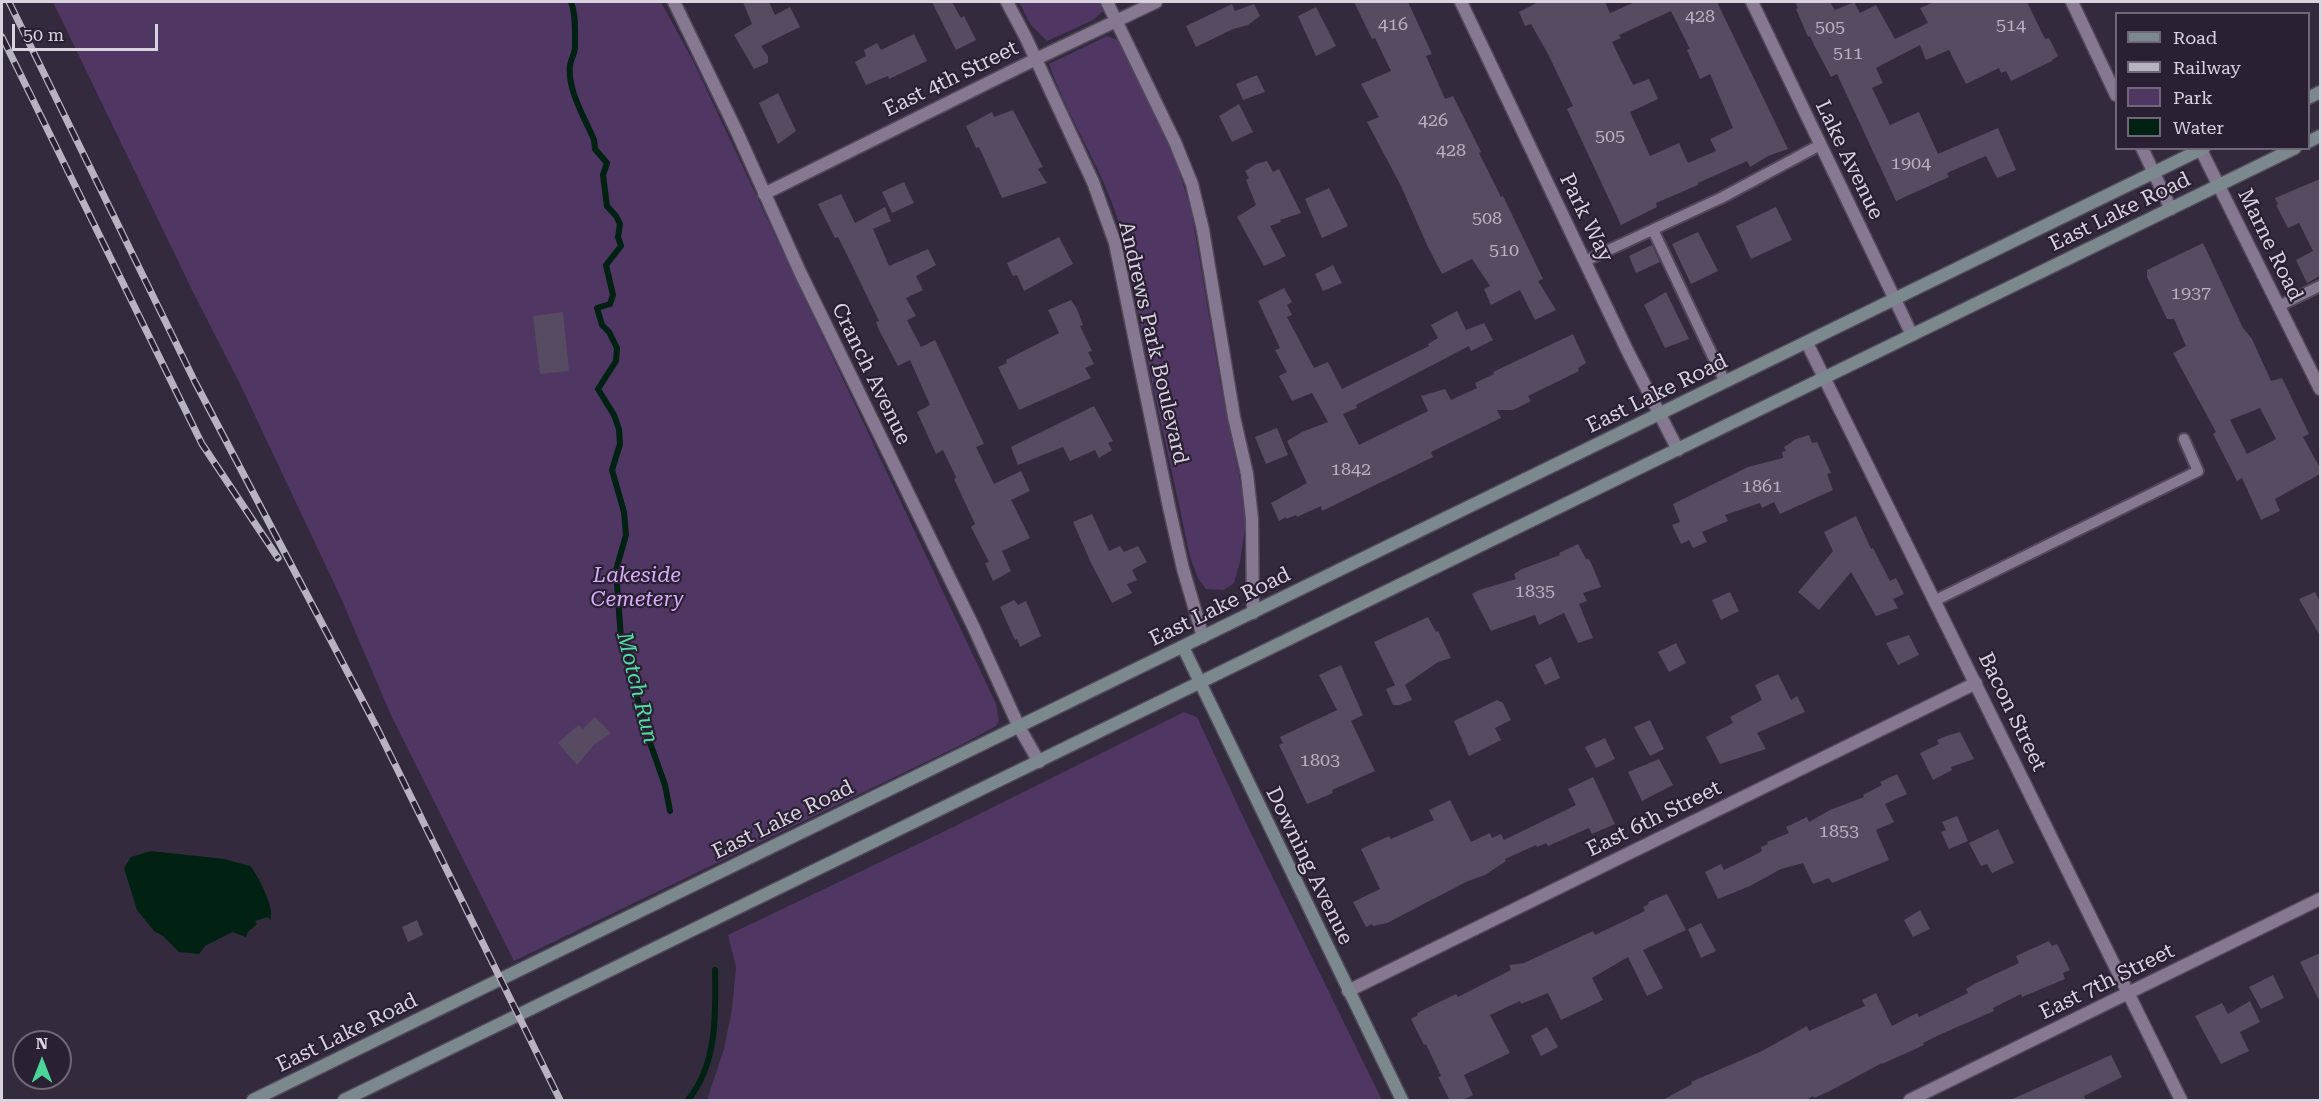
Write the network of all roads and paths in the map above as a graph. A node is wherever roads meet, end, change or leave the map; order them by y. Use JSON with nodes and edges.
{"nodes":[{"id":1,"x":674,"y":2,"type":"edge"},
{"id":2,"x":1006,"y":2,"type":"edge"},
{"id":3,"x":1107,"y":2,"type":"edge"},
{"id":4,"x":1156,"y":2,"type":"edge"},
{"id":5,"x":1461,"y":2,"type":"edge"},
{"id":6,"x":1752,"y":2,"type":"edge"},
{"id":7,"x":2072,"y":2,"type":"edge"},
{"id":8,"x":1116,"y":21,"type":"junction"},
{"id":9,"x":1036,"y":59,"type":"junction"},
{"id":10,"x":2115,"y":93,"type":"edge"},
{"id":11,"x":1820,"y":145,"type":"junction"},
{"id":12,"x":2143,"y":150,"type":"edge"},
{"id":13,"x":2201,"y":150,"type":"edge"},
{"id":14,"x":2203,"y":150,"type":"edge"},
{"id":15,"x":2291,"y":150,"type":"edge"},
{"id":16,"x":2154,"y":173,"type":"junction"},
{"id":17,"x":2219,"y":186,"type":"junction"},
{"id":18,"x":764,"y":194,"type":"junction"},
{"id":19,"x":2171,"y":209,"type":"junction"},
{"id":20,"x":1653,"y":230,"type":"junction"},
{"id":21,"x":1585,"y":261,"type":"junction"},
{"id":22,"x":2320,"y":286,"type":"edge"},
{"id":23,"x":1894,"y":300,"type":"junction"},
{"id":24,"x":2279,"y":306,"type":"junction"},
{"id":25,"x":1912,"y":335,"type":"junction"},
{"id":26,"x":1807,"y":343,"type":"junction"},
{"id":27,"x":1824,"y":378,"type":"junction"},
{"id":28,"x":1725,"y":382,"type":"junction"},
{"id":29,"x":2320,"y":389,"type":"edge"},
{"id":30,"x":1659,"y":415,"type":"junction"},
{"id":31,"x":2184,"y":439,"type":"dead end"},
{"id":32,"x":1678,"y":450,"type":"junction"},
{"id":33,"x":1934,"y":601,"type":"junction"},
{"id":34,"x":1253,"y":613,"type":"junction"},
{"id":35,"x":1203,"y":637,"type":"junction"},
{"id":36,"x":1183,"y":647,"type":"junction"},
{"id":37,"x":1199,"y":682,"type":"junction"},
{"id":38,"x":1976,"y":682,"type":"junction"},
{"id":39,"x":1020,"y":727,"type":"junction"},
{"id":40,"x":1039,"y":762,"type":"junction"},
{"id":41,"x":2320,"y":899,"type":"edge"},
{"id":42,"x":1348,"y":991,"type":"junction"},
{"id":43,"x":2129,"y":993,"type":"junction"},
{"id":44,"x":253,"y":1101,"type":"edge"},
{"id":45,"x":344,"y":1101,"type":"edge"},
{"id":46,"x":1402,"y":1101,"type":"edge"},
{"id":47,"x":1910,"y":1101,"type":"edge"},
{"id":48,"x":2181,"y":1101,"type":"edge"}],
"edges":[{"from":1,"to":18,"type":"street","name":"Cranch Avenue"},
{"from":2,"to":9,"type":"street","name":"Andrews Park Boulevard"},
{"from":3,"to":8,"type":"street"},
{"from":4,"to":8,"type":"street","name":"East 4th Street"},
{"from":5,"to":21,"type":"street","name":"Park Way"},
{"from":6,"to":11,"type":"street","name":"Lake Avenue"},
{"from":7,"to":10,"type":"street"},
{"from":8,"to":9,"type":"street","name":"East 4th Street"},
{"from":8,"to":34,"type":"street"},
{"from":9,"to":18,"type":"street","name":"East 4th Street"},
{"from":9,"to":35,"type":"street","name":"Andrews Park Boulevard"},
{"from":11,"to":20,"type":"lane"},
{"from":11,"to":23,"type":"street","name":"Lake Avenue"},
{"from":12,"to":16,"type":"street"},
{"from":13,"to":16,"type":"main road","name":"East Lake Road"},
{"from":14,"to":17,"type":"street","name":"Marne Road"},
{"from":15,"to":17,"type":"main road","name":"East Lake Road"},
{"from":16,"to":19,"type":"street"},
{"from":16,"to":23,"type":"main road","name":"East Lake Road"},
{"from":17,"to":19,"type":"main road","name":"East Lake Road"},
{"from":17,"to":24,"type":"street","name":"Marne Road"},
{"from":18,"to":39,"type":"street","name":"Cranch Avenue"},
{"from":19,"to":25,"type":"main road","name":"East Lake Road"},
{"from":20,"to":21,"type":"lane"},
{"from":20,"to":28,"type":"lane"},
{"from":21,"to":30,"type":"street","name":"Park Way"},
{"from":22,"to":24,"type":"lane"},
{"from":23,"to":25,"type":"street","name":"Lake Avenue"},
{"from":23,"to":26,"type":"main road","name":"East Lake Road"},
{"from":24,"to":29,"type":"street","name":"Marne Road"},
{"from":25,"to":27,"type":"main road","name":"East Lake Road"},
{"from":26,"to":27,"type":"street","name":"Bacon Street"},
{"from":26,"to":28,"type":"main road","name":"East Lake Road"},
{"from":27,"to":32,"type":"main road","name":"East Lake Road"},
{"from":27,"to":33,"type":"street","name":"Bacon Street"},
{"from":28,"to":30,"type":"main road","name":"East Lake Road"},
{"from":30,"to":32,"type":"street","name":"Park Way"},
{"from":30,"to":34,"type":"main road","name":"East Lake Road"},
{"from":31,"to":33,"type":"lane"},
{"from":32,"to":37,"type":"main road","name":"East Lake Road"},
{"from":33,"to":38,"type":"street","name":"Bacon Street"},
{"from":34,"to":35,"type":"main road","name":"East Lake Road"},
{"from":35,"to":36,"type":"main road","name":"East Lake Road"},
{"from":36,"to":37,"type":"main road","name":"Downing Avenue"},
{"from":36,"to":39,"type":"main road","name":"East Lake Road"},
{"from":37,"to":40,"type":"main road","name":"East Lake Road"},
{"from":37,"to":42,"type":"main road","name":"Downing Avenue"},
{"from":38,"to":42,"type":"street","name":"East 6th Street"},
{"from":38,"to":43,"type":"street","name":"Bacon Street"},
{"from":39,"to":40,"type":"street","name":"Cranch Avenue"},
{"from":39,"to":44,"type":"main road","name":"East Lake Road"},
{"from":40,"to":45,"type":"main road","name":"East Lake Road"},
{"from":41,"to":43,"type":"street","name":"East 7th Street"},
{"from":42,"to":46,"type":"main road","name":"Downing Avenue"},
{"from":43,"to":47,"type":"street","name":"East 7th Street"},
{"from":43,"to":48,"type":"street","name":"Bacon Street"}]}
